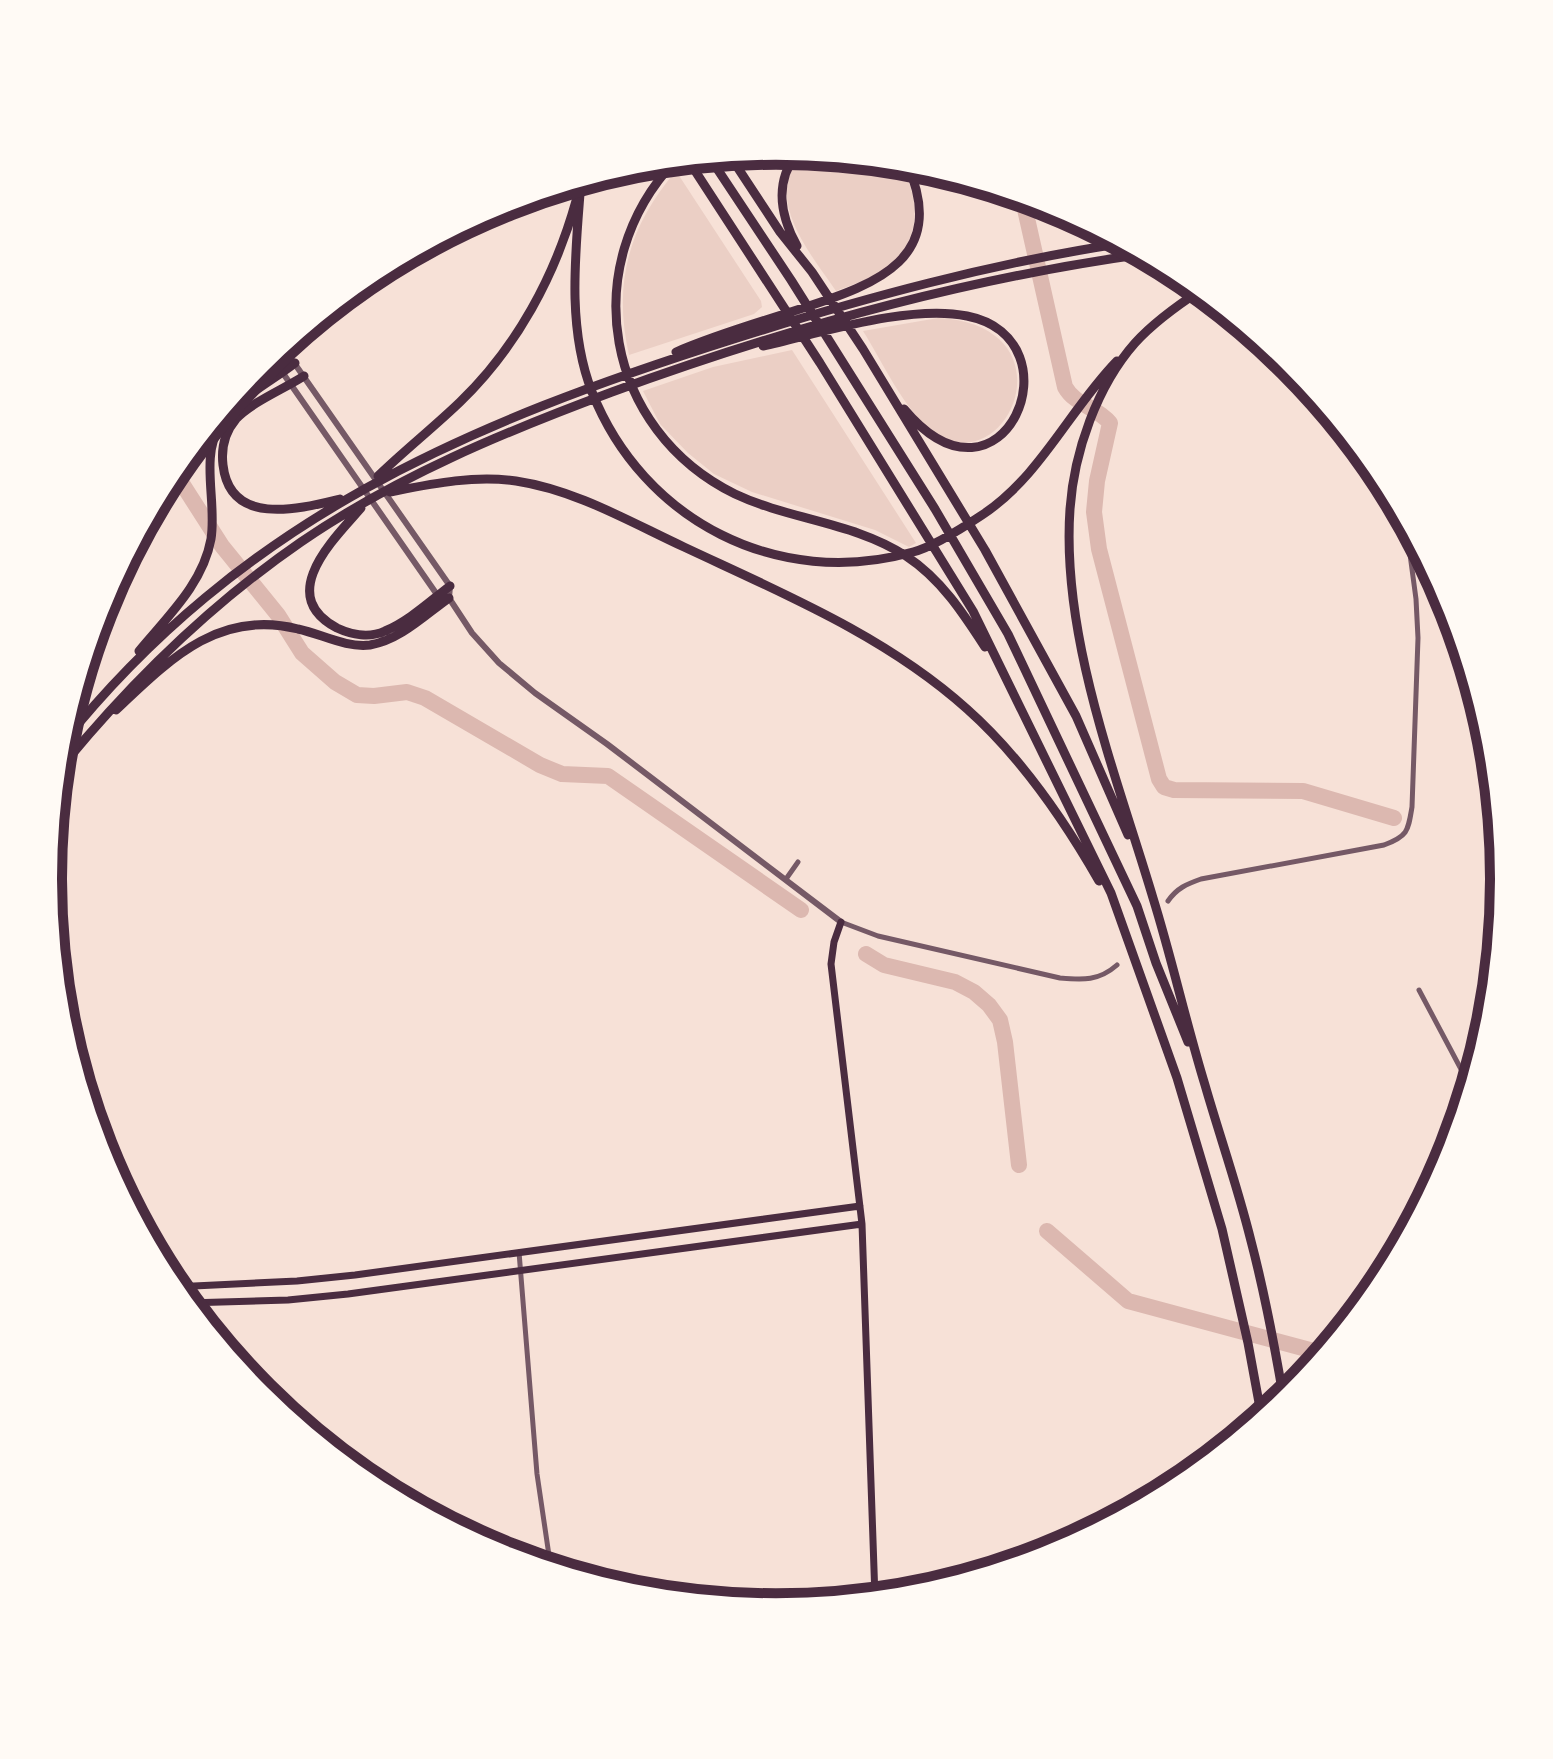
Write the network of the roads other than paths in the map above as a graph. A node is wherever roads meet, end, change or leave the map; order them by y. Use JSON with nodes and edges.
{"nodes":[{"id":1,"x":788,"y":166,"type":"edge"},
{"id":2,"x":737,"y":167,"type":"edge"},
{"id":3,"x":717,"y":168,"type":"edge"},
{"id":4,"x":695,"y":170,"type":"edge"},
{"id":5,"x":664,"y":174,"type":"edge"},
{"id":6,"x":913,"y":178,"type":"edge"},
{"id":7,"x":578,"y":193,"type":"edge"},
{"id":8,"x":581,"y":193,"type":"edge"},
{"id":9,"x":1106,"y":246,"type":"edge"},
{"id":10,"x":1126,"y":257,"type":"edge"},
{"id":11,"x":812,"y":272,"type":"junction"},
{"id":12,"x":1190,"y":298,"type":"edge"},
{"id":13,"x":1134,"y":343,"type":"junction"},
{"id":14,"x":290,"y":356,"type":"edge"},
{"id":15,"x":713,"y":357,"type":"junction"},
{"id":16,"x":295,"y":363,"type":"junction"},
{"id":17,"x":278,"y":367,"type":"edge"},
{"id":18,"x":642,"y":368,"type":"junction"},
{"id":19,"x":282,"y":373,"type":"junction"},
{"id":20,"x":304,"y":376,"type":"junction"},
{"id":21,"x":292,"y":384,"type":"junction"},
{"id":22,"x":888,"y":390,"type":"junction"},
{"id":23,"x":253,"y":393,"type":"edge"},
{"id":24,"x":213,"y":441,"type":"edge"},
{"id":25,"x":371,"y":483,"type":"junction"},
{"id":26,"x":379,"y":494,"type":"junction"},
{"id":27,"x":349,"y":497,"type":"junction"},
{"id":28,"x":367,"y":501,"type":"junction"},
{"id":29,"x":1409,"y":549,"type":"edge"},
{"id":30,"x":450,"y":586,"type":"junction"},
{"id":31,"x":436,"y":596,"type":"junction"},
{"id":32,"x":449,"y":598,"type":"junction"},
{"id":33,"x":1011,"y":689,"type":"junction"},
{"id":34,"x":80,"y":720,"type":"edge"},
{"id":35,"x":80,"y":720,"type":"edge"},
{"id":36,"x":74,"y":752,"type":"edge"},
{"id":37,"x":73,"y":755,"type":"edge"},
{"id":38,"x":798,"y":862,"type":"dead end"},
{"id":39,"x":786,"y":879,"type":"junction"},
{"id":40,"x":1154,"y":901,"type":"junction"},
{"id":41,"x":1168,"y":901,"type":"dead end"},
{"id":42,"x":1121,"y":917,"type":"junction"},
{"id":43,"x":841,"y":922,"type":"junction"},
{"id":44,"x":1117,"y":965,"type":"dead end"},
{"id":45,"x":1419,"y":990,"type":"dead end"},
{"id":46,"x":1464,"y":1074,"type":"edge"},
{"id":47,"x":1205,"y":1085,"type":"junction"},
{"id":48,"x":860,"y":1206,"type":"junction"},
{"id":49,"x":862,"y":1224,"type":"junction"},
{"id":50,"x":519,"y":1252,"type":"junction"},
{"id":51,"x":521,"y":1269,"type":"junction"},
{"id":52,"x":189,"y":1286,"type":"edge"},
{"id":53,"x":202,"y":1303,"type":"edge"},
{"id":54,"x":1281,"y":1386,"type":"edge"},
{"id":55,"x":1260,"y":1406,"type":"edge"},
{"id":56,"x":549,"y":1557,"type":"edge"},
{"id":57,"x":875,"y":1587,"type":"edge"}],
"edges":[{"from":1,"to":11,"type":"highway"},
{"from":2,"to":11,"type":"highway"},
{"from":3,"to":47,"type":"highway"},
{"from":4,"to":33,"type":"highway"},
{"from":5,"to":33,"type":"highway"},
{"from":6,"to":18,"type":"highway"},
{"from":7,"to":25,"type":"highway"},
{"from":8,"to":13,"type":"highway"},
{"from":9,"to":18,"type":"highway"},
{"from":10,"to":15,"type":"highway"},
{"from":11,"to":22,"type":"highway"},
{"from":12,"to":13,"type":"highway"},
{"from":13,"to":40,"type":"highway"},
{"from":14,"to":16,"type":"street"},
{"from":15,"to":22,"type":"highway"},
{"from":15,"to":26,"type":"highway"},
{"from":16,"to":19,"type":"highway"},
{"from":16,"to":20,"type":"street"},
{"from":17,"to":19,"type":"street"},
{"from":18,"to":25,"type":"highway"},
{"from":19,"to":21,"type":"street"},
{"from":19,"to":23,"type":"highway"},
{"from":20,"to":21,"type":"highway"},
{"from":20,"to":30,"type":"street"},
{"from":21,"to":27,"type":"highway"},
{"from":21,"to":31,"type":"street"},
{"from":22,"to":40,"type":"highway"},
{"from":24,"to":34,"type":"highway"},
{"from":25,"to":27,"type":"highway"},
{"from":26,"to":28,"type":"highway"},
{"from":26,"to":42,"type":"highway"},
{"from":27,"to":35,"type":"highway"},
{"from":28,"to":31,"type":"highway"},
{"from":28,"to":36,"type":"highway"},
{"from":29,"to":41,"type":"street"},
{"from":30,"to":31,"type":"highway"},
{"from":30,"to":32,"type":"street"},
{"from":31,"to":32,"type":"street"},
{"from":32,"to":37,"type":"highway"},
{"from":32,"to":39,"type":"street"},
{"from":33,"to":42,"type":"highway"},
{"from":38,"to":39,"type":"street"},
{"from":39,"to":43,"type":"street"},
{"from":40,"to":47,"type":"highway"},
{"from":42,"to":55,"type":"highway"},
{"from":43,"to":44,"type":"street"},
{"from":43,"to":48,"type":"main road"},
{"from":45,"to":46,"type":"street"},
{"from":47,"to":54,"type":"highway"},
{"from":48,"to":49,"type":"main road"},
{"from":48,"to":50,"type":"main road"},
{"from":49,"to":51,"type":"main road"},
{"from":49,"to":57,"type":"main road"},
{"from":50,"to":51,"type":"street"},
{"from":50,"to":52,"type":"main road"},
{"from":51,"to":53,"type":"main road"},
{"from":51,"to":56,"type":"street"}]}
